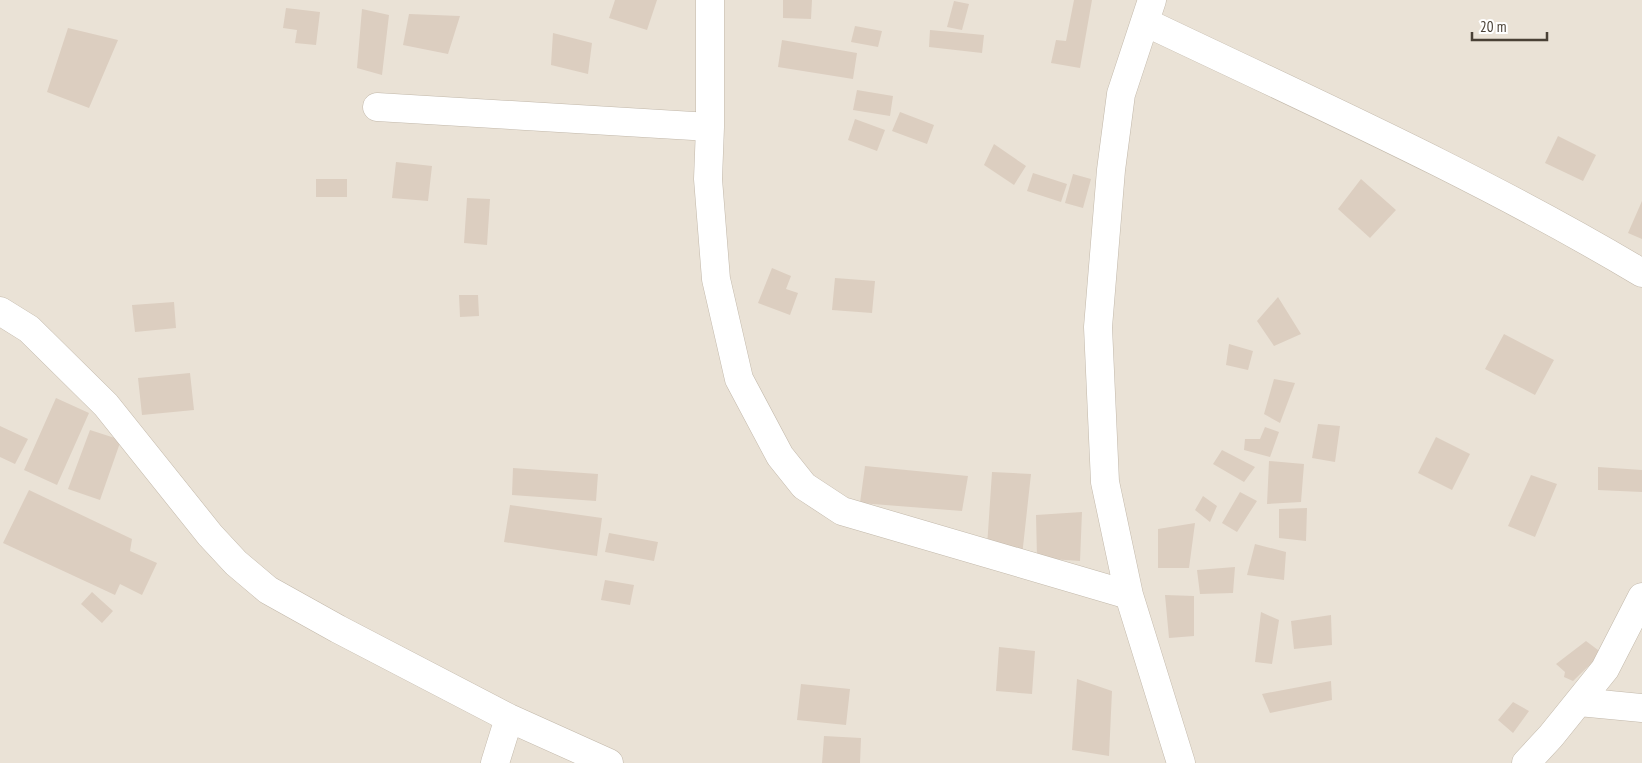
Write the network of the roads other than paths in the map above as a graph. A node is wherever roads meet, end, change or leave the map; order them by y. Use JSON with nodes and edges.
{"nodes":[{"id":1,"x":710,"y":0,"type":"edge"},
{"id":2,"x":1149,"y":11,"type":"edge"},
{"id":3,"x":377,"y":107,"type":"dead end"},
{"id":4,"x":710,"y":127,"type":"junction"},
{"id":5,"x":1642,"y":273,"type":"edge"},
{"id":6,"x":0,"y":311,"type":"edge"},
{"id":7,"x":1129,"y":595,"type":"junction"},
{"id":8,"x":1642,"y":597,"type":"edge"},
{"id":9,"x":1578,"y":702,"type":"junction"},
{"id":10,"x":1642,"y":708,"type":"edge"},
{"id":11,"x":509,"y":718,"type":"junction"},
{"id":12,"x":494,"y":763,"type":"edge"},
{"id":13,"x":609,"y":763,"type":"edge"},
{"id":14,"x":1181,"y":763,"type":"edge"},
{"id":15,"x":1526,"y":763,"type":"edge"}],
"edges":[{"from":1,"to":4,"type":"street"},
{"from":2,"to":5,"type":"street"},
{"from":2,"to":7,"type":"street"},
{"from":3,"to":4,"type":"street"},
{"from":4,"to":7,"type":"street"},
{"from":6,"to":11,"type":"street"},
{"from":7,"to":14,"type":"street"},
{"from":8,"to":9,"type":"street"},
{"from":9,"to":10,"type":"street"},
{"from":9,"to":15,"type":"street"},
{"from":11,"to":12,"type":"street"},
{"from":11,"to":13,"type":"street"}]}
